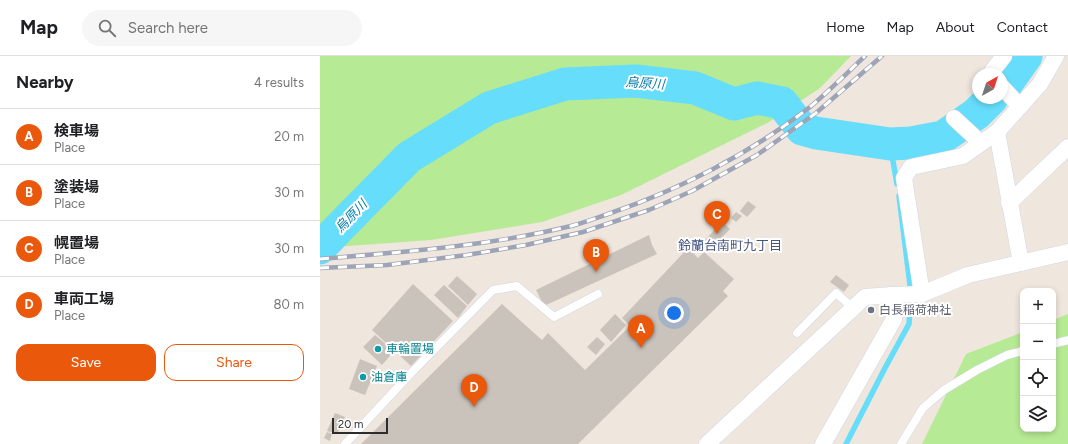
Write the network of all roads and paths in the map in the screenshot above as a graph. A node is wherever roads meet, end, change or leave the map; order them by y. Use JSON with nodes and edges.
{"nodes":[{"id":1,"x":1004,"y":56,"type":"edge"},
{"id":2,"x":1056,"y":56,"type":"edge"},
{"id":3,"x":995,"y":68,"type":"edge"},
{"id":4,"x":1008,"y":93,"type":"edge"},
{"id":5,"x":1018,"y":104,"type":"junction"},
{"id":6,"x":954,"y":118,"type":"dead end"},
{"id":7,"x":997,"y":132,"type":"junction"},
{"id":8,"x":979,"y":141,"type":"junction"},
{"id":9,"x":1068,"y":147,"type":"edge"},
{"id":10,"x":1009,"y":203,"type":"junction"},
{"id":11,"x":1068,"y":252,"type":"edge"},
{"id":12,"x":1021,"y":263,"type":"junction"},
{"id":13,"x":598,"y":294,"type":"dead end"},
{"id":14,"x":922,"y":294,"type":"junction"},
{"id":15,"x":892,"y":295,"type":"junction"},
{"id":16,"x":853,"y":308,"type":"junction"},
{"id":17,"x":797,"y":333,"type":"dead end"},
{"id":18,"x":1068,"y":340,"type":"edge"},
{"id":19,"x":1056,"y":343,"type":"edge"},
{"id":20,"x":1020,"y":352,"type":"edge"},
{"id":21,"x":344,"y":444,"type":"edge"},
{"id":22,"x":707,"y":444,"type":"edge"},
{"id":23,"x":823,"y":444,"type":"edge"},
{"id":24,"x":901,"y":444,"type":"edge"}],
"edges":[{"from":1,"to":3,"type":"street"},
{"from":2,"to":5,"type":"street"},
{"from":4,"to":5,"type":"street"},
{"from":5,"to":7,"type":"street"},
{"from":6,"to":8,"type":"street"},
{"from":7,"to":8,"type":"street"},
{"from":7,"to":10,"type":"street"},
{"from":8,"to":14,"type":"street"},
{"from":9,"to":10,"type":"street"},
{"from":10,"to":12,"type":"street"},
{"from":11,"to":12,"type":"street"},
{"from":12,"to":14,"type":"street"},
{"from":13,"to":21,"type":"lane"},
{"from":14,"to":15,"type":"street"},
{"from":15,"to":16,"type":"street"},
{"from":15,"to":23,"type":"street"},
{"from":16,"to":17,"type":"lane"},
{"from":16,"to":22,"type":"street"},
{"from":18,"to":19,"type":"lane"},
{"from":20,"to":24,"type":"lane"}]}
